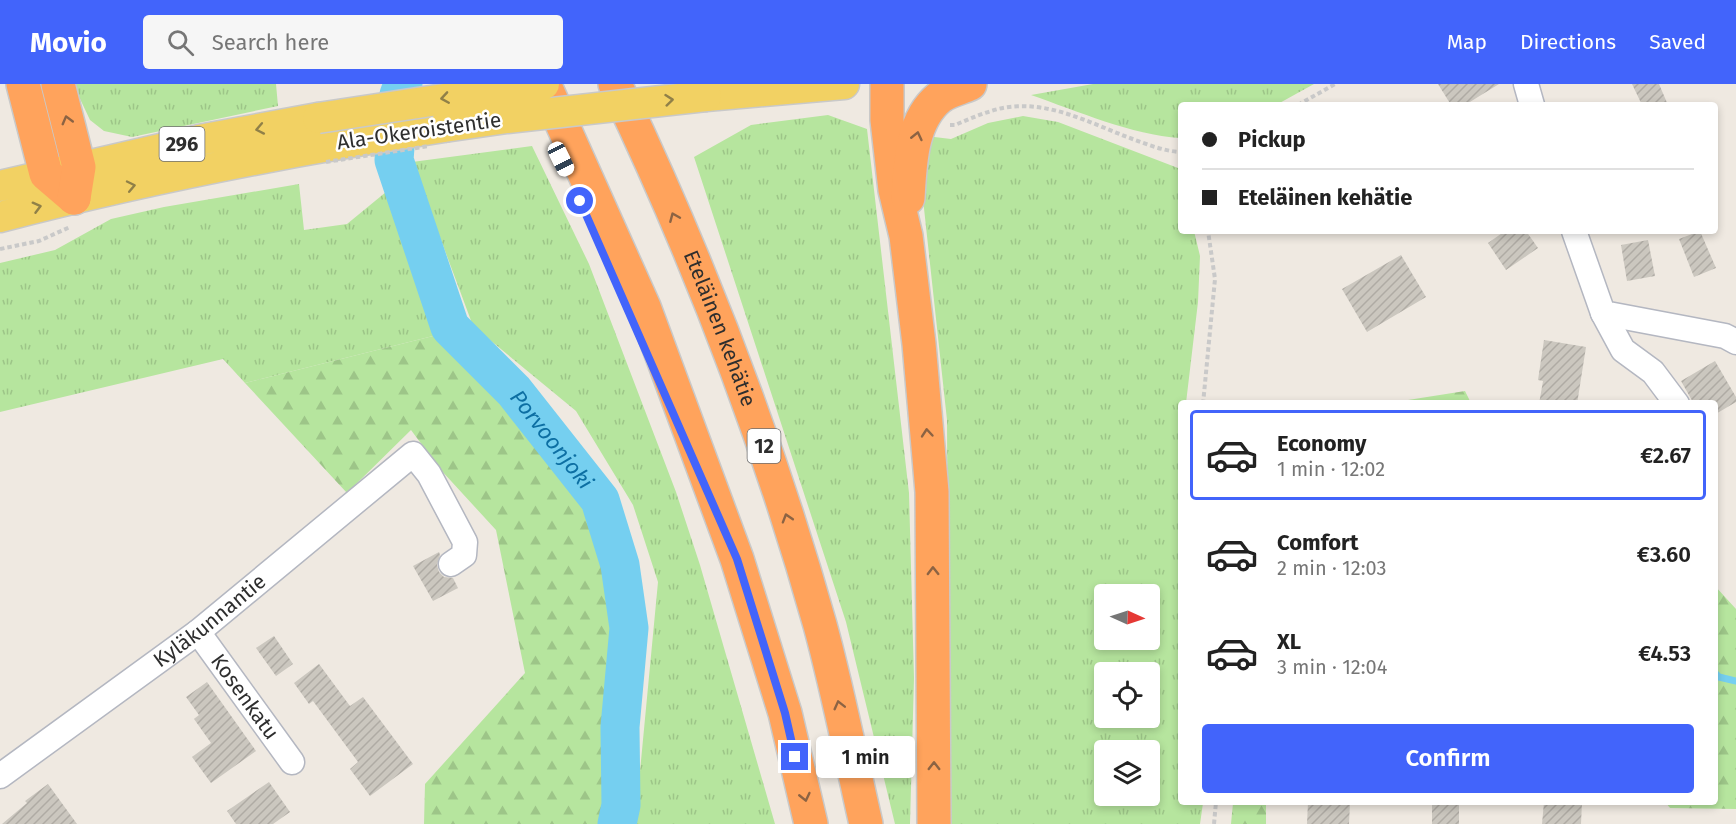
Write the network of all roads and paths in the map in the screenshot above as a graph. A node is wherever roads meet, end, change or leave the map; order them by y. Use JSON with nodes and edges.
{"nodes":[{"id":1,"x":23,"y":84,"type":"edge"},
{"id":2,"x":57,"y":84,"type":"edge"},
{"id":3,"x":523,"y":84,"type":"edge"},
{"id":4,"x":544,"y":84,"type":"edge"},
{"id":5,"x":615,"y":84,"type":"edge"},
{"id":6,"x":844,"y":84,"type":"edge"},
{"id":7,"x":888,"y":84,"type":"edge"},
{"id":8,"x":970,"y":84,"type":"edge"},
{"id":9,"x":1335,"y":84,"type":"edge"},
{"id":10,"x":1526,"y":84,"type":"edge"},
{"id":11,"x":1303,"y":102,"type":"edge"},
{"id":12,"x":1531,"y":102,"type":"edge"},
{"id":13,"x":320,"y":132,"type":"junction"},
{"id":14,"x":46,"y":174,"type":"junction"},
{"id":15,"x":77,"y":182,"type":"junction"},
{"id":16,"x":0,"y":186,"type":"edge"},
{"id":17,"x":0,"y":217,"type":"edge"},
{"id":18,"x":1208,"y":234,"type":"edge"},
{"id":19,"x":1575,"y":234,"type":"edge"},
{"id":20,"x":906,"y":236,"type":"junction"},
{"id":21,"x":1603,"y":313,"type":"junction"},
{"id":22,"x":1736,"y":342,"type":"edge"},
{"id":23,"x":1203,"y":400,"type":"edge"},
{"id":24,"x":1674,"y":400,"type":"edge"},
{"id":25,"x":737,"y":559,"type":"junction"},
{"id":26,"x":451,"y":564,"type":"dead end"},
{"id":27,"x":198,"y":632,"type":"junction"},
{"id":28,"x":292,"y":762,"type":"dead end"},
{"id":29,"x":0,"y":776,"type":"edge"},
{"id":30,"x":1216,"y":805,"type":"edge"},
{"id":31,"x":811,"y":824,"type":"edge"},
{"id":32,"x":866,"y":824,"type":"edge"},
{"id":33,"x":934,"y":824,"type":"edge"},
{"id":34,"x":1214,"y":824,"type":"edge"}],
"edges":[{"from":1,"to":14,"type":"highway"},
{"from":15,"to":2,"type":"highway","one_way":true},
{"from":3,"to":25,"type":"highway"},
{"from":4,"to":13,"type":"main road","name":"Ala-Okeroistentie","number":"296","one_way":true,"bridge":true},
{"from":4,"to":25,"type":"highway"},
{"from":32,"to":5,"type":"highway","name":"Eteläinen kehätie","number":"12","one_way":true},
{"from":13,"to":6,"type":"main road","name":"Ala-Okeroistentie","number":"296","one_way":true,"bridge":true},
{"from":7,"to":20,"type":"highway"},
{"from":20,"to":8,"type":"highway","one_way":true},
{"from":9,"to":11,"type":"path"},
{"from":10,"to":12,"type":"street"},
{"from":13,"to":15,"type":"main road","name":"Ala-Okeroistentie","number":"296"},
{"from":14,"to":15,"type":"highway"},
{"from":14,"to":16,"type":"main road"},
{"from":17,"to":15,"type":"main road","name":"Ala-Okeroistentie","number":"296","one_way":true},
{"from":18,"to":23,"type":"path"},
{"from":19,"to":21,"type":"street"},
{"from":33,"to":20,"type":"highway","one_way":true},
{"from":21,"to":22,"type":"street"},
{"from":21,"to":24,"type":"street"},
{"from":25,"to":31,"type":"highway","one_way":true},
{"from":26,"to":27,"type":"street","name":"Kyläkunnantie"},
{"from":27,"to":28,"type":"street","name":"Kosenkatu"},
{"from":27,"to":29,"type":"street","name":"Kyläkunnantie"},
{"from":30,"to":34,"type":"path"}]}
